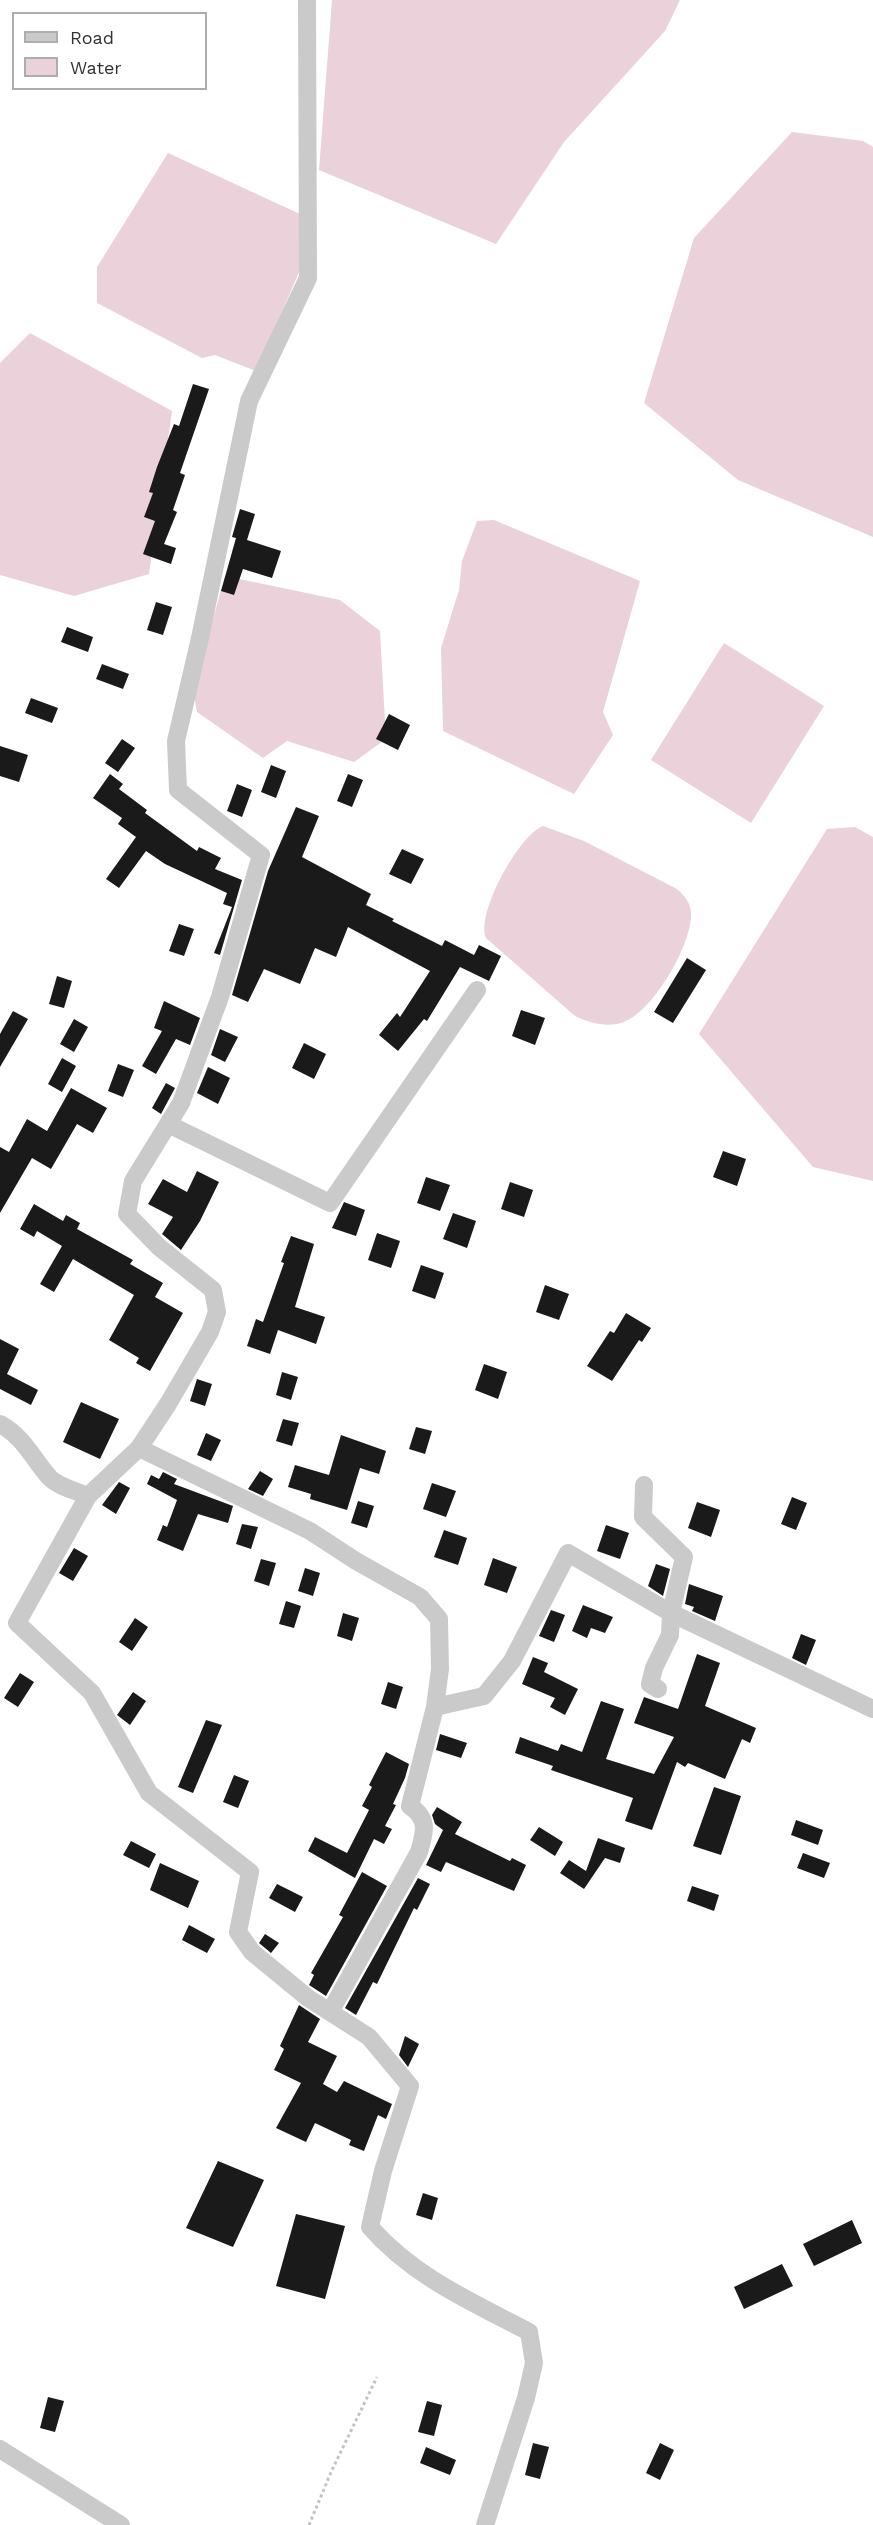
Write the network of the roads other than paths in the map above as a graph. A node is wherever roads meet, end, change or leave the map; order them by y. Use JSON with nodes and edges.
{"nodes":[{"id":1,"x":307,"y":0,"type":"edge"},
{"id":2,"x":477,"y":990,"type":"dead end"},
{"id":3,"x":168,"y":1124,"type":"junction"},
{"id":4,"x":0,"y":1424,"type":"edge"},
{"id":5,"x":139,"y":1448,"type":"junction"},
{"id":6,"x":644,"y":1485,"type":"dead end"},
{"id":7,"x":88,"y":1496,"type":"junction"},
{"id":8,"x":671,"y":1613,"type":"junction"},
{"id":9,"x":658,"y":1689,"type":"dead end"},
{"id":10,"x":435,"y":1707,"type":"junction"},
{"id":11,"x":873,"y":1709,"type":"edge"},
{"id":12,"x":330,"y":2012,"type":"junction"},
{"id":13,"x":0,"y":2449,"type":"edge"},
{"id":14,"x":120,"y":2525,"type":"edge"},
{"id":15,"x":485,"y":2525,"type":"edge"}],
"edges":[{"from":1,"to":3,"type":"street"},
{"from":2,"to":3,"type":"street"},
{"from":3,"to":5,"type":"street"},
{"from":4,"to":7,"type":"street"},
{"from":5,"to":7,"type":"street"},
{"from":5,"to":10,"type":"street"},
{"from":6,"to":8,"type":"street"},
{"from":7,"to":12,"type":"street"},
{"from":8,"to":9,"type":"street"},
{"from":8,"to":10,"type":"street"},
{"from":8,"to":11,"type":"street"},
{"from":10,"to":12,"type":"street"},
{"from":12,"to":15,"type":"street"},
{"from":13,"to":14,"type":"street"}]}
